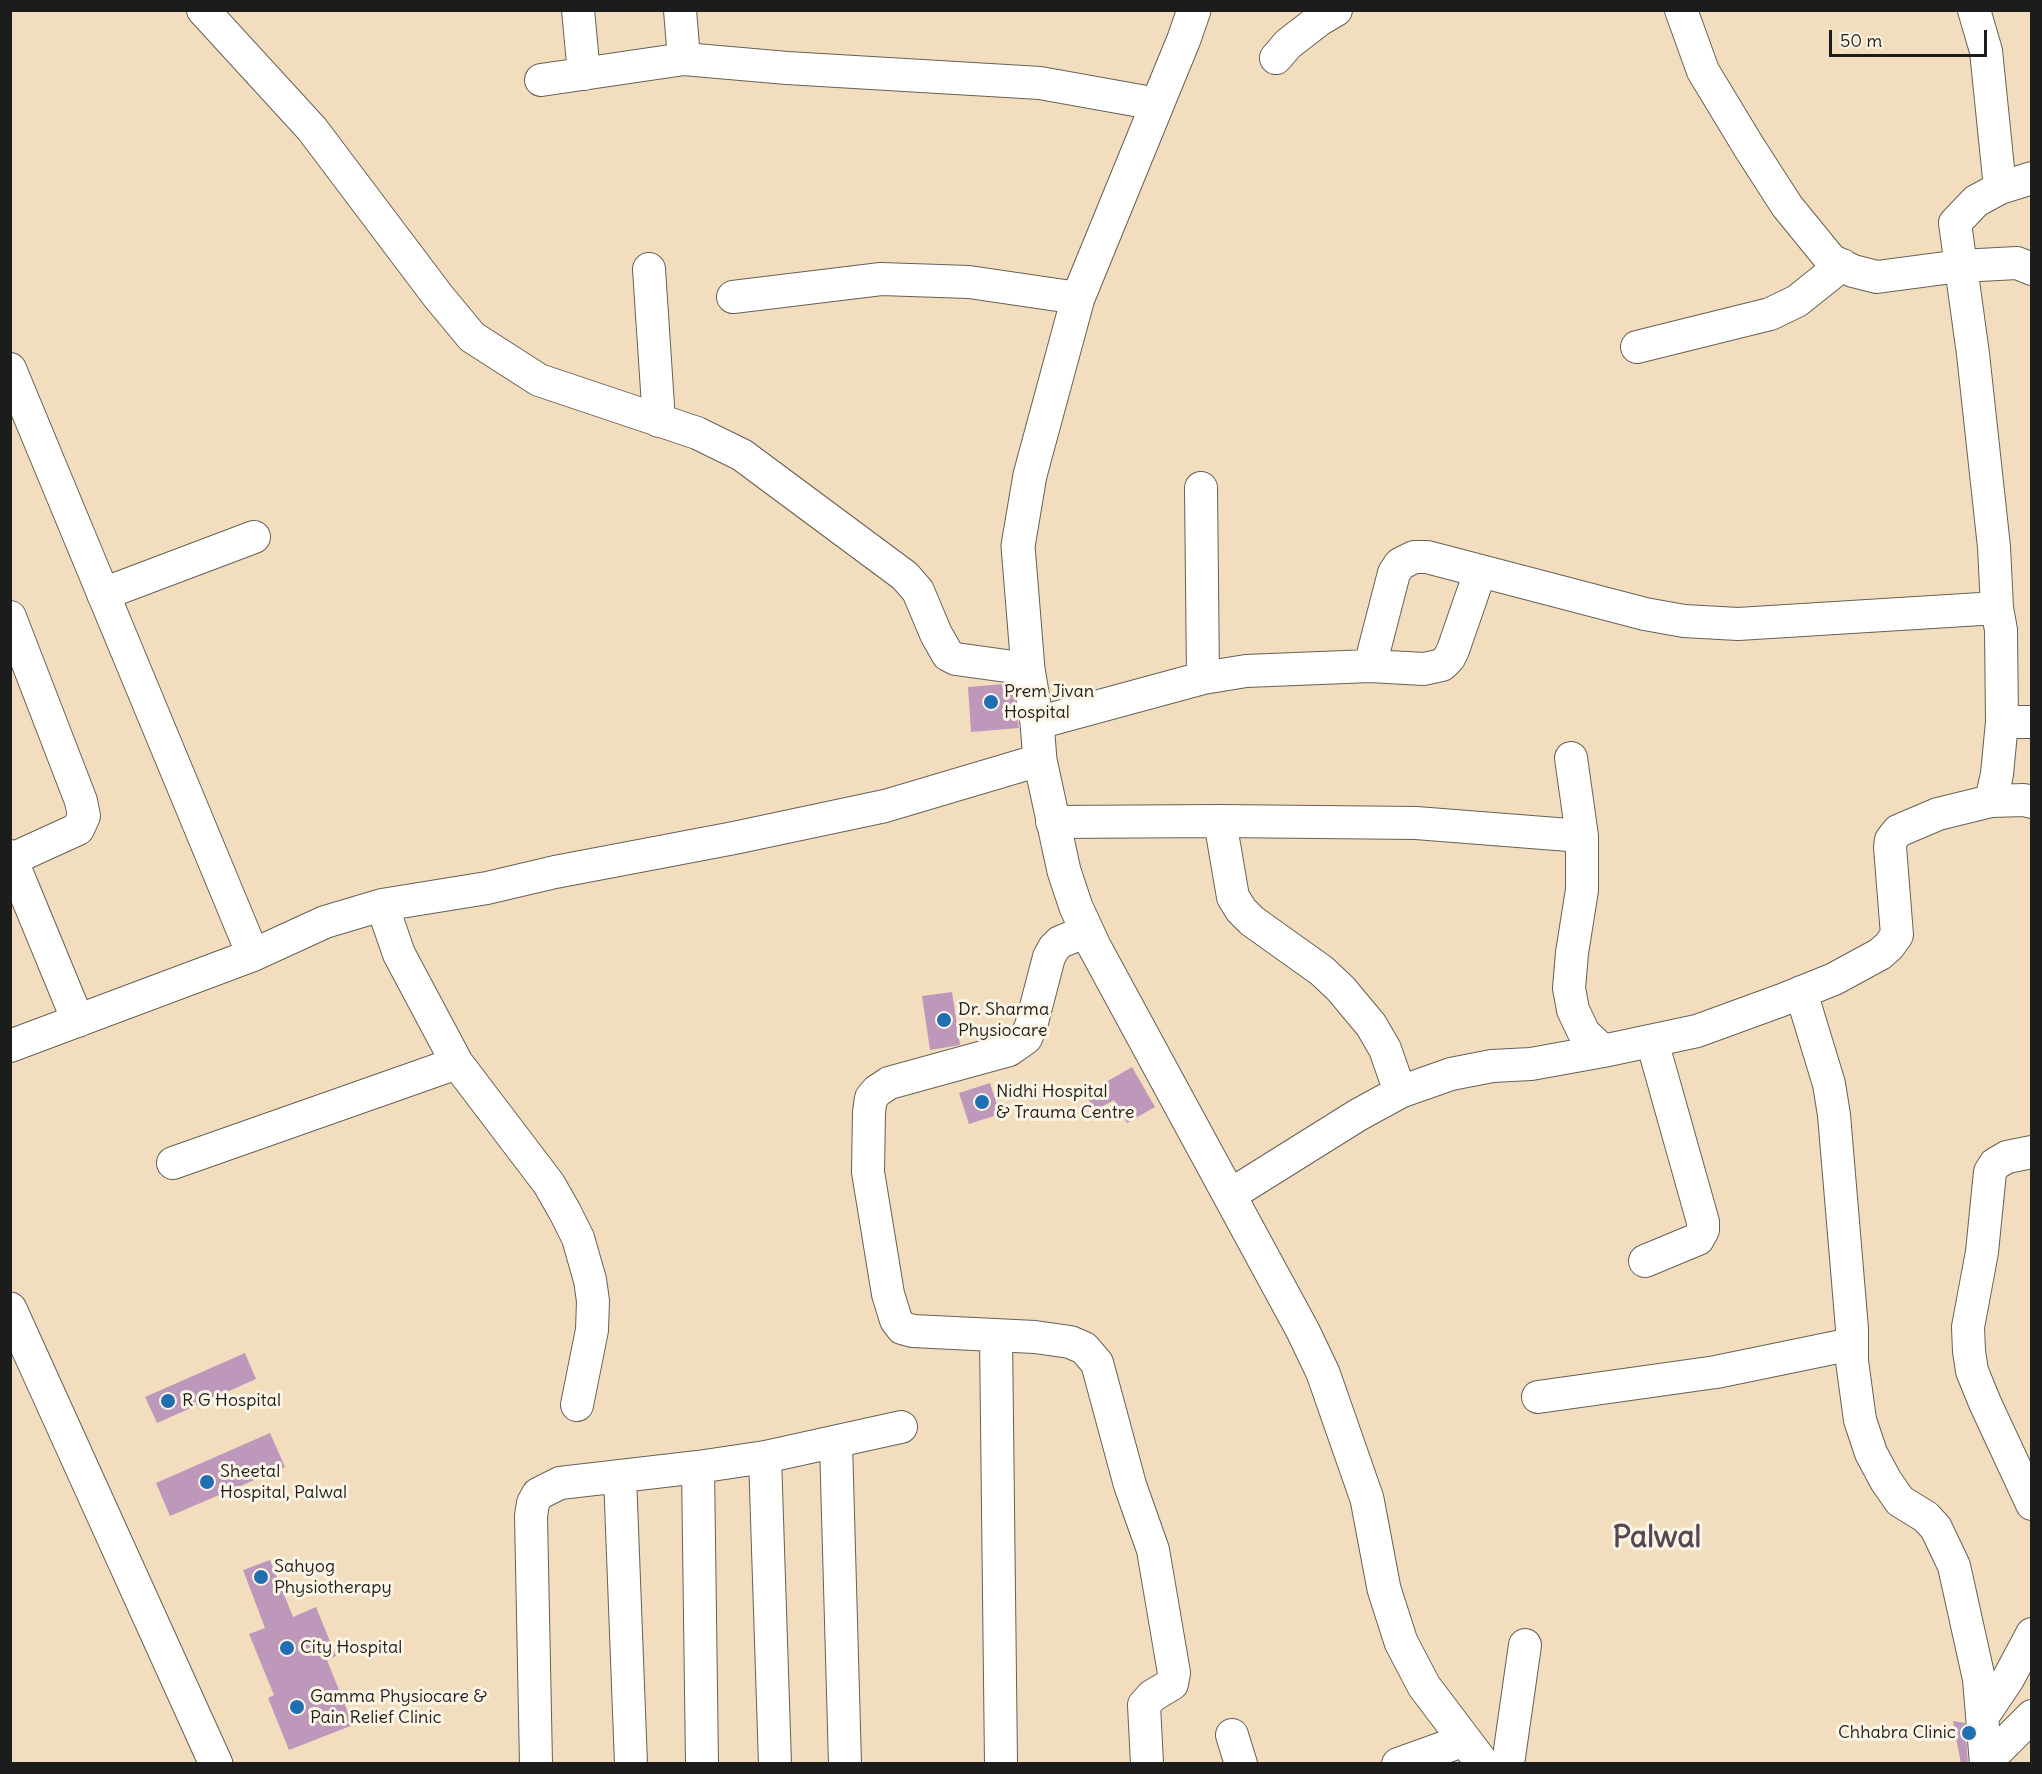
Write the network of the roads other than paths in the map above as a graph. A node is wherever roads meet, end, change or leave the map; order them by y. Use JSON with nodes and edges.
{"nodes":[{"id":1,"x":203,"y":10,"type":"edge"},
{"id":2,"x":578,"y":10,"type":"edge"},
{"id":3,"x":680,"y":10,"type":"edge"},
{"id":4,"x":1194,"y":10,"type":"edge"},
{"id":5,"x":1336,"y":10,"type":"edge"},
{"id":6,"x":1681,"y":10,"type":"edge"},
{"id":7,"x":1974,"y":10,"type":"edge"},
{"id":8,"x":1276,"y":58,"type":"dead end"},
{"id":9,"x":684,"y":59,"type":"junction"},
{"id":10,"x":584,"y":74,"type":"junction"},
{"id":11,"x":541,"y":80,"type":"dead end"},
{"id":12,"x":1157,"y":104,"type":"junction"},
{"id":13,"x":2031,"y":178,"type":"edge"},
{"id":14,"x":2001,"y":188,"type":"junction"},
{"id":15,"x":1842,"y":265,"type":"junction"},
{"id":16,"x":1960,"y":266,"type":"junction"},
{"id":17,"x":649,"y":269,"type":"dead end"},
{"id":18,"x":2031,"y":269,"type":"edge"},
{"id":19,"x":733,"y":297,"type":"dead end"},
{"id":20,"x":1078,"y":298,"type":"junction"},
{"id":21,"x":1637,"y":347,"type":"dead end"},
{"id":22,"x":10,"y":369,"type":"edge"},
{"id":23,"x":659,"y":421,"type":"junction"},
{"id":24,"x":1201,"y":488,"type":"dead end"},
{"id":25,"x":254,"y":537,"type":"dead end"},
{"id":26,"x":1480,"y":572,"type":"junction"},
{"id":27,"x":103,"y":594,"type":"junction"},
{"id":28,"x":1997,"y":608,"type":"junction"},
{"id":29,"x":10,"y":617,"type":"edge"},
{"id":30,"x":1370,"y":666,"type":"junction"},
{"id":31,"x":1028,"y":669,"type":"junction"},
{"id":32,"x":1203,"y":678,"type":"junction"},
{"id":33,"x":2017,"y":722,"type":"edge"},
{"id":34,"x":1037,"y":723,"type":"junction"},
{"id":35,"x":1571,"y":758,"type":"dead end"},
{"id":36,"x":1040,"y":760,"type":"junction"},
{"id":37,"x":1991,"y":801,"type":"junction"},
{"id":38,"x":2031,"y":802,"type":"edge"},
{"id":39,"x":1220,"y":821,"type":"junction"},
{"id":40,"x":1052,"y":822,"type":"junction"},
{"id":41,"x":1582,"y":836,"type":"junction"},
{"id":42,"x":11,"y":859,"type":"edge"},
{"id":43,"x":382,"y":905,"type":"junction"},
{"id":44,"x":1087,"y":931,"type":"junction"},
{"id":45,"x":253,"y":955,"type":"junction"},
{"id":46,"x":1802,"y":992,"type":"junction"},
{"id":47,"x":78,"y":1021,"type":"junction"},
{"id":48,"x":1652,"y":1041,"type":"junction"},
{"id":49,"x":10,"y":1046,"type":"edge"},
{"id":50,"x":1604,"y":1051,"type":"junction"},
{"id":51,"x":458,"y":1063,"type":"junction"},
{"id":52,"x":1400,"y":1092,"type":"junction"},
{"id":53,"x":2031,"y":1152,"type":"edge"},
{"id":54,"x":173,"y":1163,"type":"dead end"},
{"id":55,"x":1230,"y":1195,"type":"junction"},
{"id":56,"x":1645,"y":1261,"type":"dead end"},
{"id":57,"x":10,"y":1309,"type":"edge"},
{"id":58,"x":996,"y":1336,"type":"junction"},
{"id":59,"x":1852,"y":1344,"type":"junction"},
{"id":60,"x":1538,"y":1397,"type":"dead end"},
{"id":61,"x":577,"y":1405,"type":"dead end"},
{"id":62,"x":901,"y":1427,"type":"dead end"},
{"id":63,"x":836,"y":1443,"type":"junction"},
{"id":64,"x":765,"y":1456,"type":"junction"},
{"id":65,"x":698,"y":1467,"type":"junction"},
{"id":66,"x":620,"y":1476,"type":"junction"},
{"id":67,"x":2031,"y":1504,"type":"edge"},
{"id":68,"x":2031,"y":1634,"type":"edge"},
{"id":69,"x":1525,"y":1644,"type":"dead end"},
{"id":70,"x":1983,"y":1716,"type":"junction"},
{"id":71,"x":2031,"y":1716,"type":"edge"},
{"id":72,"x":1474,"y":1752,"type":"edge"},
{"id":73,"x":1986,"y":1763,"type":"edge"},
{"id":74,"x":216,"y":1764,"type":"edge"},
{"id":75,"x":536,"y":1764,"type":"edge"},
{"id":76,"x":631,"y":1764,"type":"edge"},
{"id":77,"x":702,"y":1764,"type":"edge"},
{"id":78,"x":775,"y":1764,"type":"edge"},
{"id":79,"x":845,"y":1764,"type":"edge"},
{"id":80,"x":1001,"y":1764,"type":"edge"},
{"id":81,"x":1147,"y":1764,"type":"edge"},
{"id":82,"x":1398,"y":1764,"type":"edge"},
{"id":83,"x":1508,"y":1764,"type":"edge"}],
"edges":[{"from":1,"to":23,"type":"street"},
{"from":2,"to":10,"type":"street"},
{"from":3,"to":9,"type":"street"},
{"from":4,"to":12,"type":"main road"},
{"from":5,"to":8,"type":"street"},
{"from":6,"to":15,"type":"street"},
{"from":7,"to":14,"type":"street"},
{"from":9,"to":10,"type":"street"},
{"from":9,"to":12,"type":"street"},
{"from":10,"to":11,"type":"street"},
{"from":12,"to":20,"type":"main road"},
{"from":13,"to":14,"type":"street"},
{"from":14,"to":16,"type":"street"},
{"from":15,"to":16,"type":"street"},
{"from":15,"to":21,"type":"street"},
{"from":16,"to":18,"type":"street"},
{"from":16,"to":28,"type":"street"},
{"from":17,"to":23,"type":"street"},
{"from":19,"to":20,"type":"street"},
{"from":20,"to":31,"type":"main road"},
{"from":22,"to":27,"type":"street"},
{"from":23,"to":31,"type":"street"},
{"from":24,"to":32,"type":"street"},
{"from":25,"to":27,"type":"street"},
{"from":26,"to":28,"type":"street"},
{"from":26,"to":30,"type":"street"},
{"from":26,"to":30,"type":"street"},
{"from":27,"to":45,"type":"street"},
{"from":28,"to":33,"type":"street"},
{"from":29,"to":42,"type":"street"},
{"from":30,"to":32,"type":"street"},
{"from":31,"to":34,"type":"main road"},
{"from":32,"to":34,"type":"street"},
{"from":33,"to":37,"type":"street"},
{"from":34,"to":36,"type":"main road"},
{"from":35,"to":41,"type":"street"},
{"from":36,"to":40,"type":"main road"},
{"from":36,"to":43,"type":"street"},
{"from":37,"to":38,"type":"street"},
{"from":37,"to":46,"type":"street"},
{"from":39,"to":40,"type":"street"},
{"from":39,"to":41,"type":"street"},
{"from":39,"to":52,"type":"street"},
{"from":40,"to":44,"type":"main road"},
{"from":41,"to":50,"type":"street"},
{"from":42,"to":47,"type":"street"},
{"from":43,"to":45,"type":"street"},
{"from":43,"to":51,"type":"street"},
{"from":44,"to":55,"type":"main road"},
{"from":44,"to":58,"type":"street"},
{"from":45,"to":47,"type":"street"},
{"from":46,"to":48,"type":"street"},
{"from":46,"to":59,"type":"street"},
{"from":47,"to":49,"type":"street"},
{"from":48,"to":50,"type":"street"},
{"from":48,"to":56,"type":"street"},
{"from":50,"to":52,"type":"street"},
{"from":51,"to":54,"type":"street"},
{"from":51,"to":61,"type":"street"},
{"from":52,"to":55,"type":"street"},
{"from":53,"to":67,"type":"street"},
{"from":55,"to":72,"type":"main road"},
{"from":57,"to":74,"type":"main road"},
{"from":58,"to":80,"type":"street"},
{"from":58,"to":81,"type":"street"},
{"from":59,"to":60,"type":"street"},
{"from":59,"to":70,"type":"street"},
{"from":62,"to":63,"type":"street"},
{"from":63,"to":64,"type":"street"},
{"from":63,"to":79,"type":"street"},
{"from":64,"to":65,"type":"street"},
{"from":64,"to":78,"type":"street"},
{"from":65,"to":66,"type":"street"},
{"from":65,"to":77,"type":"street"},
{"from":66,"to":75,"type":"street"},
{"from":66,"to":76,"type":"street"},
{"from":68,"to":70,"type":"street"},
{"from":69,"to":83,"type":"street"},
{"from":70,"to":73,"type":"street"},
{"from":71,"to":73,"type":"street"},
{"from":72,"to":82,"type":"street"}]}
